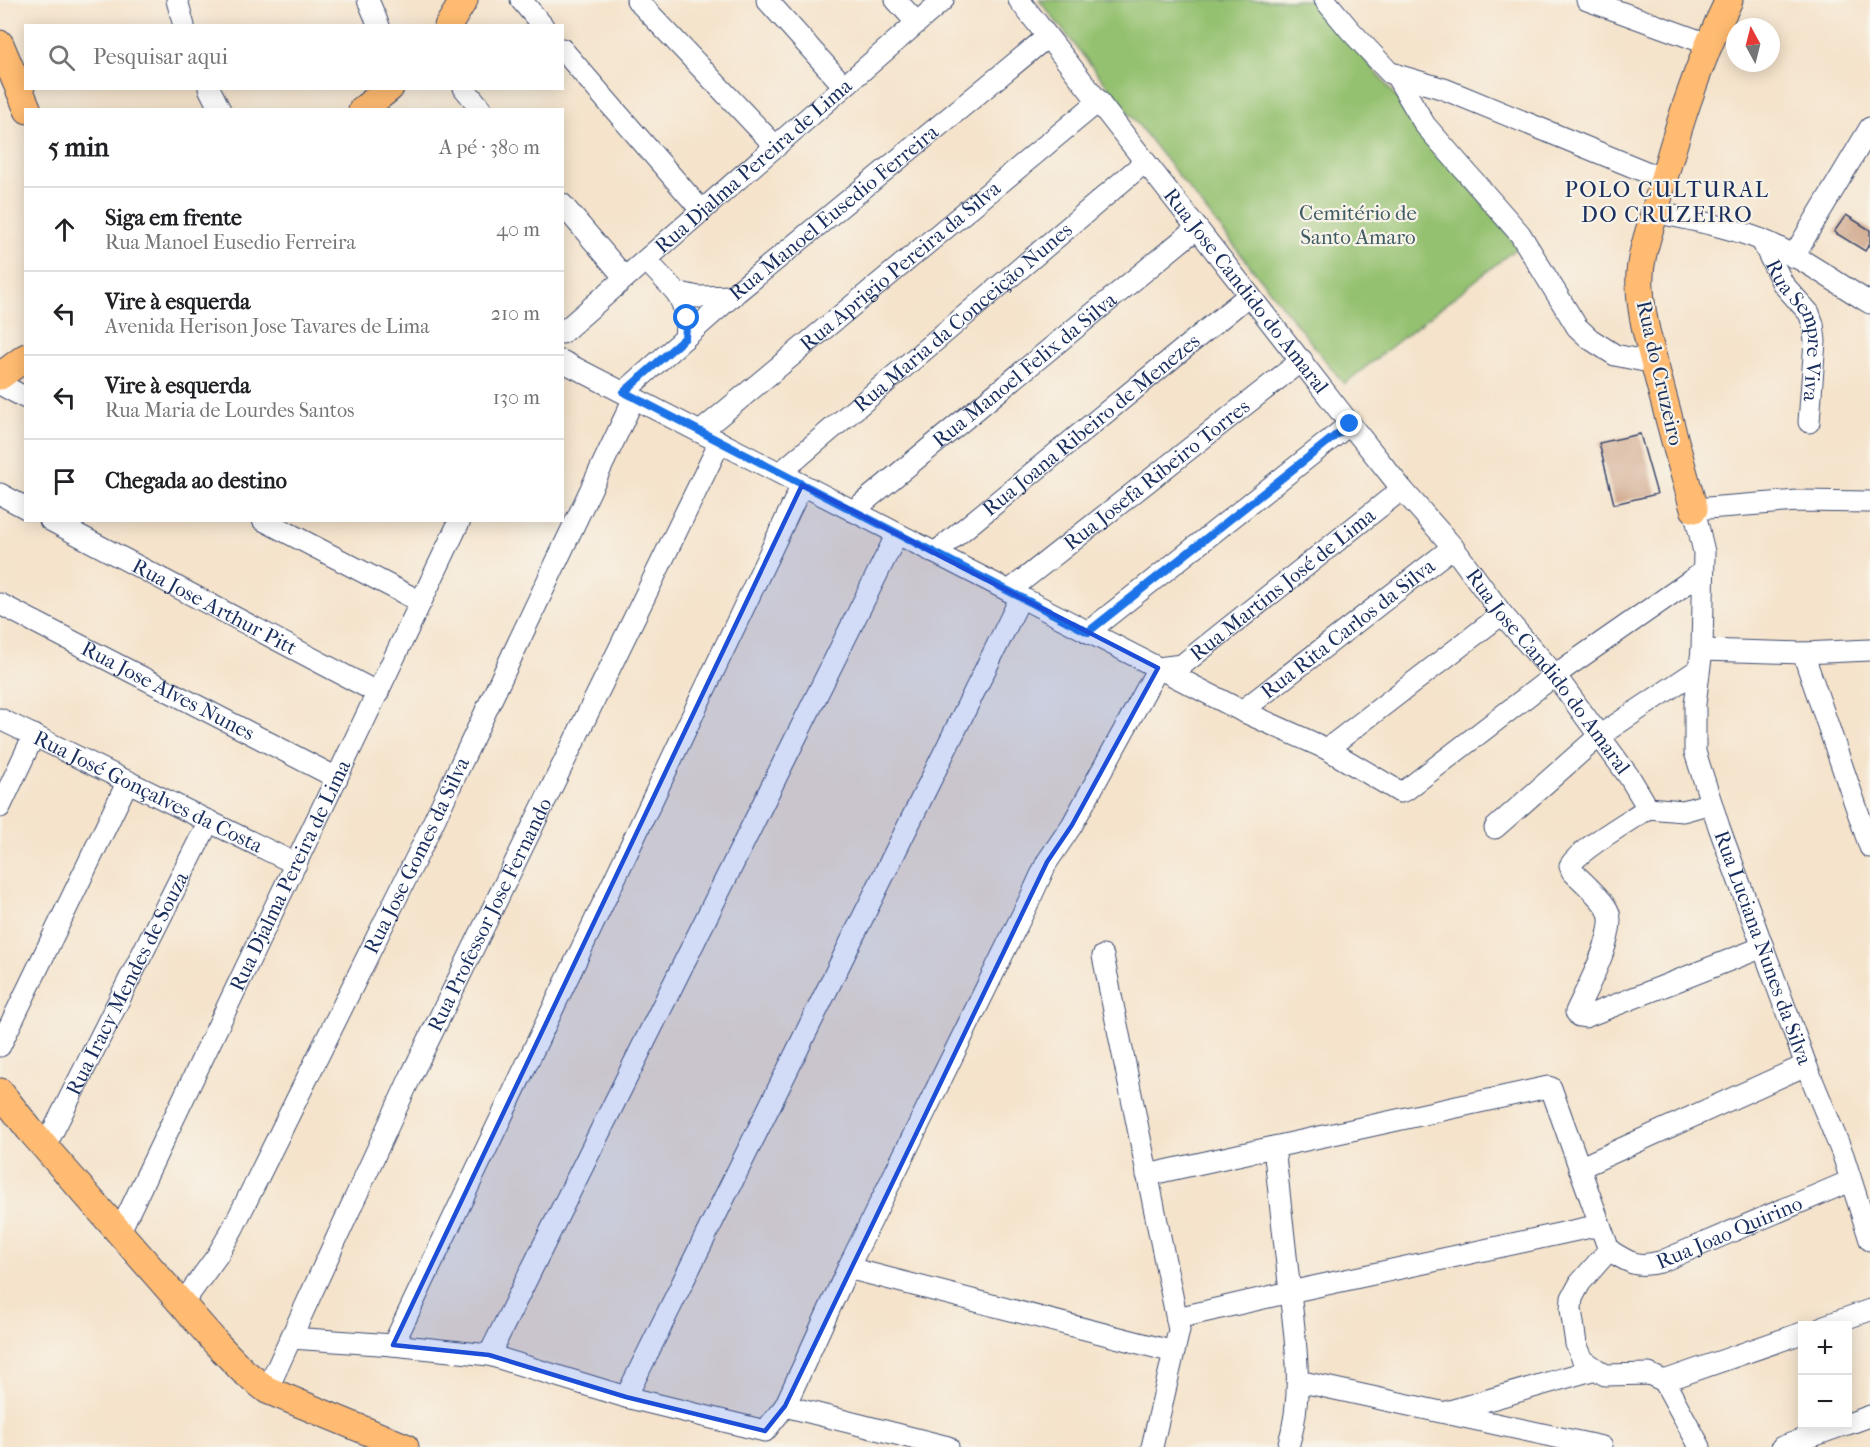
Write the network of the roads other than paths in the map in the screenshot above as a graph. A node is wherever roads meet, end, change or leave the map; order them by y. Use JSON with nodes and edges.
{"nodes":[{"id":1,"x":177,"y":0,"type":"edge"},
{"id":2,"x":368,"y":0,"type":"edge"},
{"id":3,"x":464,"y":0,"type":"edge"},
{"id":4,"x":521,"y":0,"type":"edge"},
{"id":5,"x":637,"y":0,"type":"edge"},
{"id":6,"x":767,"y":0,"type":"edge"},
{"id":7,"x":896,"y":0,"type":"edge"},
{"id":8,"x":943,"y":0,"type":"edge"},
{"id":9,"x":1019,"y":0,"type":"edge"},
{"id":10,"x":1325,"y":0,"type":"edge"},
{"id":11,"x":1587,"y":0,"type":"edge"},
{"id":12,"x":1729,"y":0,"type":"edge"},
{"id":13,"x":916,"y":22,"type":"junction"},
{"id":14,"x":183,"y":24,"type":"edge"},
{"id":15,"x":378,"y":24,"type":"edge"},
{"id":16,"x":449,"y":24,"type":"edge"},
{"id":17,"x":541,"y":24,"type":"edge"},
{"id":18,"x":1047,"y":37,"type":"junction"},
{"id":19,"x":0,"y":44,"type":"edge"},
{"id":20,"x":1708,"y":44,"type":"junction"},
{"id":21,"x":564,"y":51,"type":"edge"},
{"id":22,"x":1395,"y":74,"type":"junction"},
{"id":23,"x":844,"y":86,"type":"junction"},
{"id":24,"x":210,"y":90,"type":"edge"},
{"id":25,"x":387,"y":90,"type":"edge"},
{"id":26,"x":466,"y":90,"type":"edge"},
{"id":27,"x":1100,"y":101,"type":"junction"},
{"id":28,"x":27,"y":108,"type":"edge"},
{"id":29,"x":219,"y":108,"type":"edge"},
{"id":30,"x":365,"y":108,"type":"edge"},
{"id":31,"x":480,"y":108,"type":"edge"},
{"id":32,"x":1870,"y":128,"type":"edge"},
{"id":33,"x":776,"y":147,"type":"junction"},
{"id":34,"x":1145,"y":162,"type":"junction"},
{"id":35,"x":1664,"y":179,"type":"junction"},
{"id":36,"x":564,"y":206,"type":"edge"},
{"id":37,"x":702,"y":211,"type":"junction"},
{"id":38,"x":1655,"y":212,"type":"junction"},
{"id":39,"x":1197,"y":228,"type":"junction"},
{"id":40,"x":1762,"y":241,"type":"junction"},
{"id":41,"x":1793,"y":256,"type":"junction"},
{"id":42,"x":646,"y":260,"type":"junction"},
{"id":43,"x":625,"y":278,"type":"junction"},
{"id":44,"x":676,"y":292,"type":"junction"},
{"id":45,"x":1249,"y":295,"type":"junction"},
{"id":46,"x":733,"y":296,"type":"junction"},
{"id":47,"x":1870,"y":303,"type":"edge"},
{"id":48,"x":564,"y":331,"type":"edge"},
{"id":49,"x":685,"y":338,"type":"junction"},
{"id":50,"x":24,"y":358,"type":"edge"},
{"id":51,"x":1302,"y":360,"type":"junction"},
{"id":52,"x":564,"y":362,"type":"edge"},
{"id":53,"x":1654,"y":363,"type":"junction"},
{"id":54,"x":0,"y":376,"type":"edge"},
{"id":55,"x":0,"y":384,"type":"edge"},
{"id":56,"x":629,"y":395,"type":"junction"},
{"id":57,"x":24,"y":397,"type":"edge"},
{"id":58,"x":1809,"y":422,"type":"dead end"},
{"id":59,"x":1350,"y":424,"type":"junction"},
{"id":60,"x":700,"y":432,"type":"junction"},
{"id":61,"x":720,"y":442,"type":"junction"},
{"id":62,"x":780,"y":473,"type":"junction"},
{"id":63,"x":802,"y":485,"type":"junction"},
{"id":64,"x":1402,"y":489,"type":"junction"},
{"id":65,"x":0,"y":494,"type":"edge"},
{"id":66,"x":1870,"y":502,"type":"edge"},
{"id":67,"x":24,"y":507,"type":"edge"},
{"id":68,"x":1694,"y":509,"type":"junction"},
{"id":69,"x":853,"y":511,"type":"junction"},
{"id":70,"x":54,"y":522,"type":"edge"},
{"id":71,"x":267,"y":522,"type":"edge"},
{"id":72,"x":459,"y":522,"type":"edge"},
{"id":73,"x":897,"y":534,"type":"junction"},
{"id":74,"x":1453,"y":546,"type":"junction"},
{"id":75,"x":935,"y":553,"type":"junction"},
{"id":76,"x":1703,"y":572,"type":"junction"},
{"id":77,"x":1015,"y":594,"type":"junction"},
{"id":78,"x":421,"y":602,"type":"junction"},
{"id":79,"x":0,"y":604,"type":"edge"},
{"id":80,"x":1502,"y":614,"type":"junction"},
{"id":81,"x":1088,"y":632,"type":"junction"},
{"id":82,"x":1870,"y":650,"type":"edge"},
{"id":83,"x":1803,"y":653,"type":"junction"},
{"id":84,"x":1700,"y":660,"type":"junction"},
{"id":85,"x":1158,"y":668,"type":"junction"},
{"id":86,"x":1555,"y":675,"type":"junction"},
{"id":87,"x":378,"y":693,"type":"junction"},
{"id":88,"x":1242,"y":711,"type":"junction"},
{"id":89,"x":0,"y":719,"type":"edge"},
{"id":90,"x":34,"y":735,"type":"junction"},
{"id":91,"x":1599,"y":736,"type":"junction"},
{"id":92,"x":1327,"y":749,"type":"junction"},
{"id":93,"x":337,"y":778,"type":"junction"},
{"id":94,"x":128,"y":782,"type":"junction"},
{"id":95,"x":1711,"y":802,"type":"junction"},
{"id":96,"x":0,"y":807,"type":"edge"},
{"id":97,"x":1648,"y":808,"type":"junction"},
{"id":98,"x":209,"y":821,"type":"junction"},
{"id":99,"x":1495,"y":828,"type":"dead end"},
{"id":100,"x":1870,"y":846,"type":"edge"},
{"id":101,"x":296,"y":864,"type":"junction"},
{"id":102,"x":1763,"y":947,"type":"junction"},
{"id":103,"x":1102,"y":957,"type":"dead end"},
{"id":104,"x":0,"y":1046,"type":"edge"},
{"id":105,"x":1806,"y":1065,"type":"junction"},
{"id":106,"x":0,"y":1092,"type":"edge"},
{"id":107,"x":45,"y":1147,"type":"junction"},
{"id":108,"x":1274,"y":1147,"type":"junction"},
{"id":109,"x":1580,"y":1168,"type":"junction"},
{"id":110,"x":1147,"y":1175,"type":"junction"},
{"id":111,"x":1850,"y":1181,"type":"junction"},
{"id":112,"x":1600,"y":1225,"type":"junction"},
{"id":113,"x":120,"y":1231,"type":"junction"},
{"id":114,"x":1870,"y":1240,"type":"edge"},
{"id":115,"x":1609,"y":1251,"type":"junction"},
{"id":116,"x":848,"y":1268,"type":"junction"},
{"id":117,"x":1290,"y":1292,"type":"junction"},
{"id":118,"x":182,"y":1304,"type":"junction"},
{"id":119,"x":1870,"y":1310,"type":"edge"},
{"id":120,"x":1177,"y":1318,"type":"junction"},
{"id":121,"x":1838,"y":1321,"type":"edge"},
{"id":122,"x":1798,"y":1335,"type":"edge"},
{"id":123,"x":291,"y":1338,"type":"junction"},
{"id":124,"x":393,"y":1345,"type":"junction"},
{"id":125,"x":1174,"y":1352,"type":"junction"},
{"id":126,"x":489,"y":1355,"type":"junction"},
{"id":127,"x":1596,"y":1370,"type":"junction"},
{"id":128,"x":1298,"y":1381,"type":"junction"},
{"id":129,"x":1664,"y":1381,"type":"junction"},
{"id":130,"x":267,"y":1390,"type":"junction"},
{"id":131,"x":626,"y":1397,"type":"junction"},
{"id":132,"x":785,"y":1406,"type":"junction"},
{"id":133,"x":1443,"y":1413,"type":"junction"},
{"id":134,"x":1870,"y":1416,"type":"edge"},
{"id":135,"x":1852,"y":1422,"type":"edge"},
{"id":136,"x":1833,"y":1429,"type":"edge"},
{"id":137,"x":405,"y":1447,"type":"edge"},
{"id":138,"x":948,"y":1447,"type":"edge"},
{"id":139,"x":1152,"y":1447,"type":"edge"},
{"id":140,"x":1288,"y":1447,"type":"edge"},
{"id":141,"x":1602,"y":1447,"type":"edge"},
{"id":142,"x":1700,"y":1447,"type":"edge"},
{"id":143,"x":1782,"y":1447,"type":"edge"}],
"edges":[{"from":1,"to":14,"type":"street"},
{"from":2,"to":15,"type":"street"},
{"from":3,"to":16,"type":"main road"},
{"from":4,"to":17,"type":"street"},
{"from":5,"to":33,"type":"street"},
{"from":6,"to":23,"type":"street"},
{"from":7,"to":13,"type":"street"},
{"from":8,"to":13,"type":"street","name":"Rua Djalma Pereira de Lima"},
{"from":9,"to":18,"type":"street","name":"Rua Jose Candido do Amaral"},
{"from":10,"to":22,"type":"street"},
{"from":11,"to":20,"type":"street"},
{"from":12,"to":20,"type":"main road","name":"Rua do Cruzeiro"},
{"from":13,"to":23,"type":"street","name":"Rua Djalma Pereira de Lima"},
{"from":18,"to":27,"type":"street","name":"Rua Jose Candido do Amaral"},
{"from":18,"to":46,"type":"street","name":"Rua Manoel Eusedio Ferreira"},
{"from":19,"to":28,"type":"main road"},
{"from":20,"to":35,"type":"main road","name":"Rua do Cruzeiro"},
{"from":21,"to":37,"type":"street"},
{"from":22,"to":35,"type":"street"},
{"from":22,"to":53,"type":"street"},
{"from":23,"to":33,"type":"street","name":"Rua Djalma Pereira de Lima"},
{"from":24,"to":29,"type":"street"},
{"from":25,"to":30,"type":"main road"},
{"from":26,"to":31,"type":"street"},
{"from":27,"to":34,"type":"street","name":"Rua Jose Candido do Amaral"},
{"from":27,"to":60,"type":"street","name":"Rua Aprigio Pereira da Silva"},
{"from":32,"to":41,"type":"street"},
{"from":33,"to":37,"type":"street","name":"Rua Djalma Pereira de Lima"},
{"from":34,"to":39,"type":"street","name":"Rua Jose Candido do Amaral"},
{"from":34,"to":62,"type":"street","name":"Rua Maria da Conceição Nunes"},
{"from":35,"to":38,"type":"main road","name":"Rua do Cruzeiro"},
{"from":36,"to":43,"type":"street"},
{"from":37,"to":42,"type":"street","name":"Rua Djalma Pereira de Lima"},
{"from":38,"to":40,"type":"street","name":"Rua Sempre Viva"},
{"from":38,"to":53,"type":"main road","name":"Rua do Cruzeiro"},
{"from":39,"to":45,"type":"street","name":"Rua Jose Candido do Amaral"},
{"from":39,"to":69,"type":"street","name":"Rua Manoel Felix da Silva"},
{"from":40,"to":41,"type":"street","name":"Rua Sempre Viva"},
{"from":40,"to":58,"type":"street","name":"Rua Sempre Viva"},
{"from":41,"to":47,"type":"street","name":"Rua Sempre Viva"},
{"from":42,"to":43,"type":"street","name":"Rua Djalma Pereira de Lima"},
{"from":42,"to":44,"type":"street"},
{"from":43,"to":48,"type":"street","name":"Rua Djalma Pereira de Lima"},
{"from":44,"to":46,"type":"street"},
{"from":44,"to":49,"type":"street"},
{"from":45,"to":51,"type":"street","name":"Rua Jose Candido do Amaral"},
{"from":45,"to":75,"type":"street","name":"Rua Joana Ribeiro de Menezes"},
{"from":46,"to":49,"type":"street","name":"Rua Manoel Eusedio Ferreira"},
{"from":49,"to":56,"type":"street","name":"Rua Manoel Eusedio Ferreira"},
{"from":50,"to":54,"type":"main road"},
{"from":51,"to":59,"type":"street","name":"Rua Jose Candido do Amaral"},
{"from":51,"to":77,"type":"street","name":"Rua Josefa Ribeiro Torres"},
{"from":52,"to":56,"type":"street"},
{"from":53,"to":68,"type":"main road","name":"Rua do Cruzeiro"},
{"from":55,"to":57,"type":"street"},
{"from":56,"to":60,"type":"street"},
{"from":56,"to":118,"type":"street","name":"Rua Jose Gomes da Silva"},
{"from":59,"to":64,"type":"street","name":"Rua Jose Candido do Amaral"},
{"from":59,"to":81,"type":"street"},
{"from":60,"to":61,"type":"street"},
{"from":61,"to":62,"type":"street"},
{"from":61,"to":123,"type":"street","name":"Rua Professor Jose Fernando"},
{"from":62,"to":63,"type":"street"},
{"from":63,"to":69,"type":"street"},
{"from":63,"to":124,"type":"street"},
{"from":64,"to":74,"type":"street","name":"Rua Jose Candido do Amaral"},
{"from":64,"to":85,"type":"street","name":"Rua Martins José de Lima"},
{"from":65,"to":67,"type":"street"},
{"from":66,"to":68,"type":"street"},
{"from":68,"to":76,"type":"street","name":"Rua do Cruzeiro"},
{"from":69,"to":73,"type":"street"},
{"from":70,"to":87,"type":"street","name":"Rua Jose Arthur Pitt"},
{"from":71,"to":78,"type":"street"},
{"from":72,"to":78,"type":"street","name":"Rua Djalma Pereira de Lima"},
{"from":73,"to":75,"type":"street"},
{"from":73,"to":126,"type":"street"},
{"from":74,"to":80,"type":"street","name":"Rua Jose Candido do Amaral"},
{"from":74,"to":88,"type":"street","name":"Rua Rita Carlos da Silva"},
{"from":75,"to":77,"type":"street"},
{"from":76,"to":84,"type":"street","name":"Rua do Cruzeiro"},
{"from":76,"to":86,"type":"street"},
{"from":77,"to":81,"type":"street"},
{"from":77,"to":131,"type":"street"},
{"from":78,"to":87,"type":"street","name":"Rua Djalma Pereira de Lima"},
{"from":79,"to":93,"type":"street","name":"Rua Jose Alves Nunes"},
{"from":80,"to":86,"type":"street","name":"Rua Jose Candido do Amaral"},
{"from":80,"to":92,"type":"street"},
{"from":81,"to":85,"type":"street"},
{"from":82,"to":83,"type":"street"},
{"from":83,"to":84,"type":"street"},
{"from":83,"to":100,"type":"street"},
{"from":84,"to":91,"type":"street"},
{"from":84,"to":95,"type":"street","name":"Rua Luciana Nunes da Silva"},
{"from":85,"to":88,"type":"street"},
{"from":85,"to":116,"type":"street"},
{"from":86,"to":91,"type":"street","name":"Rua Jose Candido do Amaral"},
{"from":86,"to":92,"type":"street"},
{"from":87,"to":93,"type":"street","name":"Rua Djalma Pereira de Lima"},
{"from":88,"to":92,"type":"street"},
{"from":89,"to":90,"type":"street","name":"Rua José Gonçalves da Costa"},
{"from":90,"to":94,"type":"street","name":"Rua José Gonçalves da Costa"},
{"from":90,"to":96,"type":"street"},
{"from":91,"to":97,"type":"street","name":"Rua Jose Candido do Amaral"},
{"from":91,"to":99,"type":"street"},
{"from":93,"to":101,"type":"street","name":"Rua Djalma Pereira de Lima"},
{"from":94,"to":98,"type":"street","name":"Rua José Gonçalves da Costa"},
{"from":94,"to":104,"type":"street"},
{"from":95,"to":97,"type":"street"},
{"from":95,"to":102,"type":"street","name":"Rua Luciana Nunes da Silva"},
{"from":97,"to":102,"type":"street"},
{"from":98,"to":101,"type":"street","name":"Rua José Gonçalves da Costa"},
{"from":98,"to":107,"type":"street","name":"Rua Iracy Mendes de Souza"},
{"from":101,"to":113,"type":"street","name":"Rua Djalma Pereira de Lima"},
{"from":102,"to":105,"type":"street","name":"Rua Luciana Nunes da Silva"},
{"from":103,"to":110,"type":"street"},
{"from":105,"to":109,"type":"street"},
{"from":105,"to":111,"type":"street","name":"Rua Luciana Nunes da Silva"},
{"from":106,"to":107,"type":"main road"},
{"from":107,"to":113,"type":"main road"},
{"from":108,"to":109,"type":"street"},
{"from":108,"to":110,"type":"street"},
{"from":108,"to":117,"type":"street"},
{"from":109,"to":112,"type":"street"},
{"from":110,"to":120,"type":"street"},
{"from":111,"to":114,"type":"street","name":"Rua Luciana Nunes da Silva"},
{"from":111,"to":115,"type":"street","name":"Rua Joao Quirino"},
{"from":112,"to":115,"type":"street"},
{"from":112,"to":117,"type":"street"},
{"from":113,"to":118,"type":"main road"},
{"from":115,"to":127,"type":"street"},
{"from":116,"to":125,"type":"street"},
{"from":116,"to":132,"type":"street"},
{"from":117,"to":120,"type":"street"},
{"from":117,"to":128,"type":"street"},
{"from":118,"to":130,"type":"main road"},
{"from":119,"to":121,"type":"street"},
{"from":120,"to":125,"type":"street"},
{"from":122,"to":129,"type":"street"},
{"from":123,"to":124,"type":"street"},
{"from":123,"to":130,"type":"street","name":"Rua Professor Jose Fernando"},
{"from":124,"to":126,"type":"street"},
{"from":125,"to":139,"type":"street"},
{"from":126,"to":131,"type":"street"},
{"from":127,"to":129,"type":"street"},
{"from":127,"to":133,"type":"street"},
{"from":128,"to":133,"type":"street"},
{"from":128,"to":140,"type":"street"},
{"from":129,"to":142,"type":"street"},
{"from":130,"to":137,"type":"main road"},
{"from":131,"to":132,"type":"street"},
{"from":132,"to":138,"type":"street"},
{"from":133,"to":141,"type":"street"},
{"from":134,"to":135,"type":"street"},
{"from":136,"to":143,"type":"street"}]}
